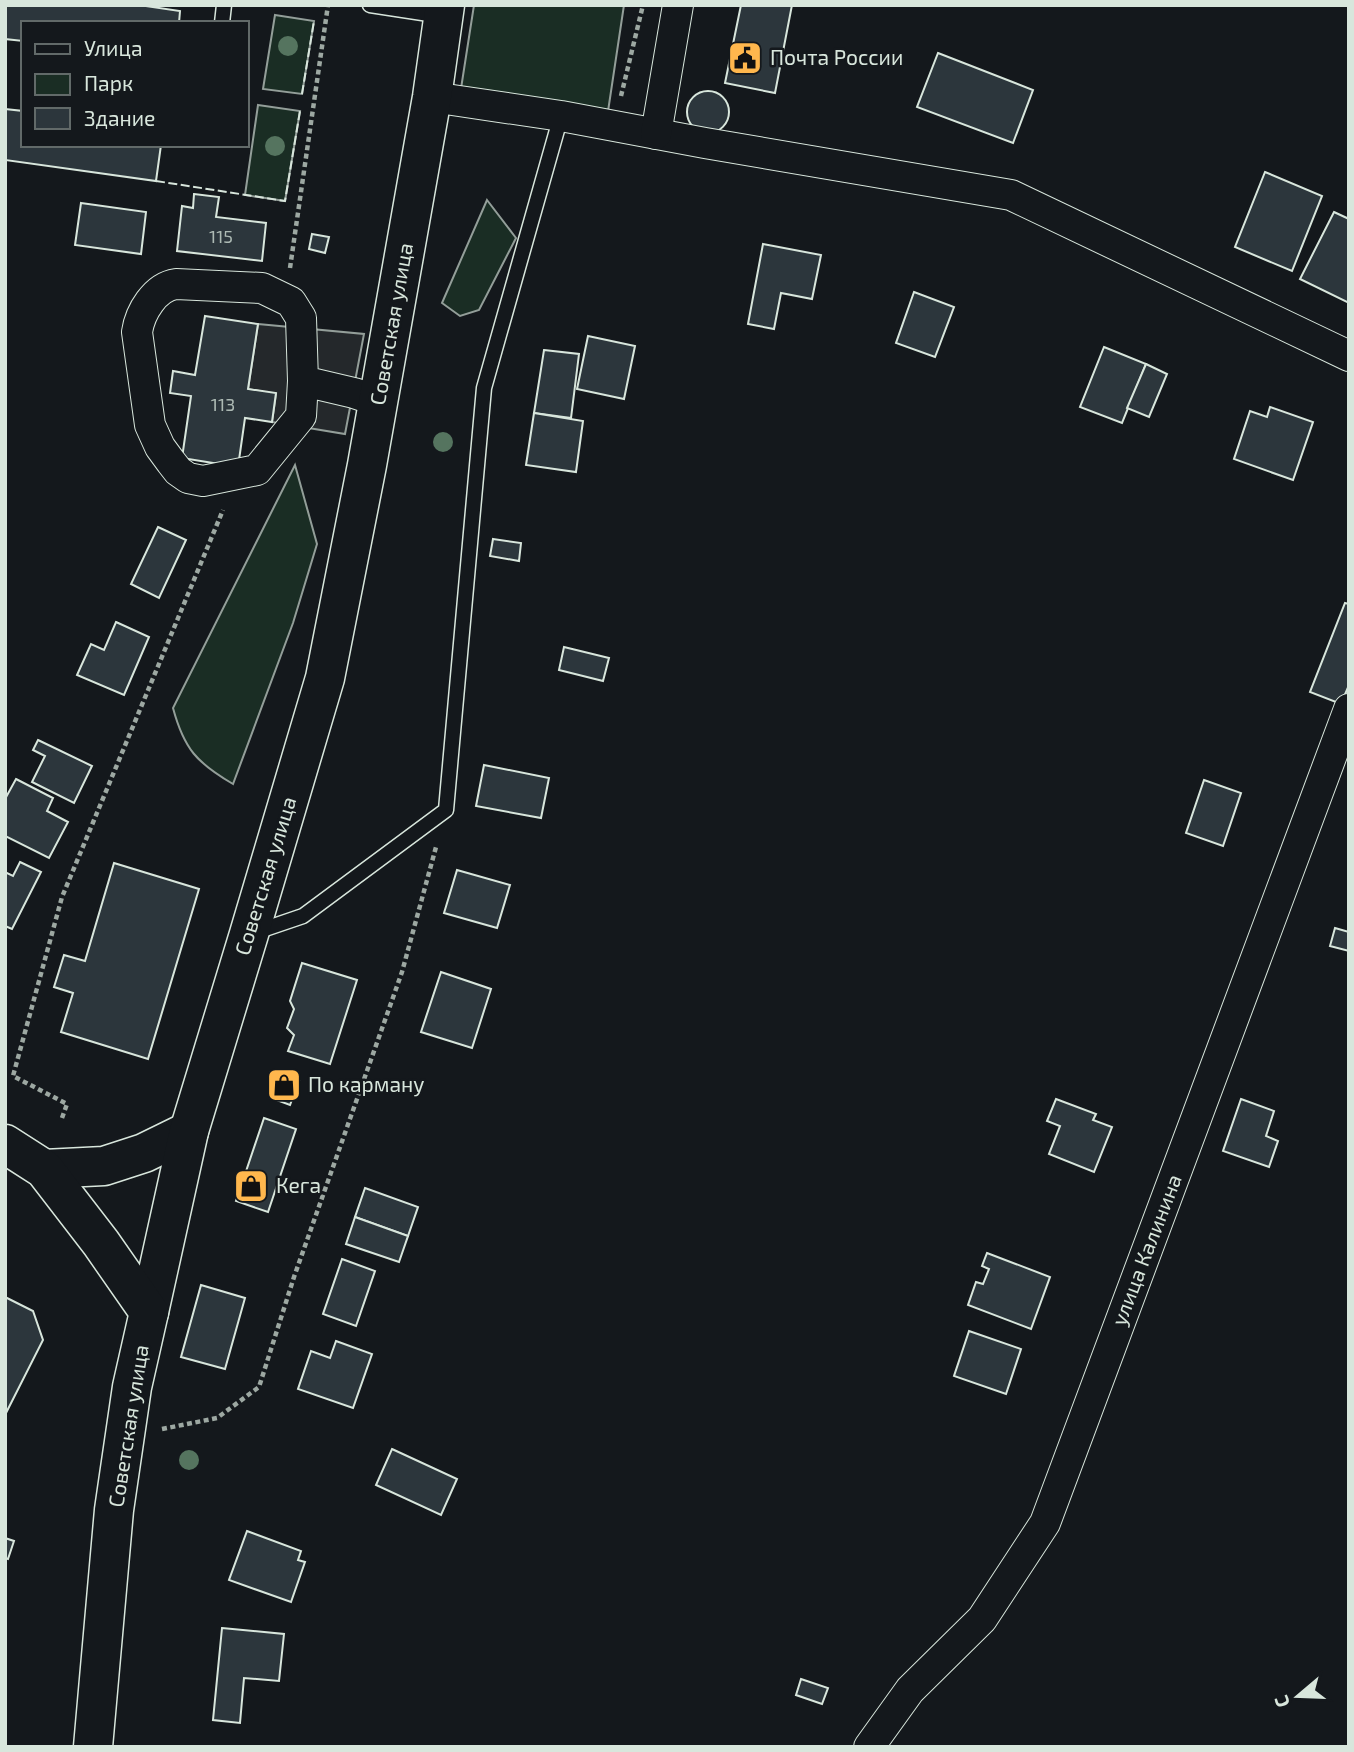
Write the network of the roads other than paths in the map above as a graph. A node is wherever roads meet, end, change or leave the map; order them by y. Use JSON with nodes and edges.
{"nodes":[{"id":1,"x":370,"y":5,"type":"edge"},
{"id":2,"x":678,"y":5,"type":"edge"},
{"id":3,"x":444,"y":11,"type":"edge"},
{"id":4,"x":432,"y":97,"type":"junction"},
{"id":5,"x":561,"y":116,"type":"junction"},
{"id":6,"x":656,"y":134,"type":"junction"},
{"id":7,"x":1349,"y":356,"type":"edge"},
{"id":8,"x":303,"y":381,"type":"junction"},
{"id":9,"x":377,"y":401,"type":"junction"},
{"id":10,"x":1349,"y":709,"type":"edge"},
{"id":11,"x":249,"y":934,"type":"junction"},
{"id":12,"x":188,"y":1131,"type":"junction"},
{"id":13,"x":5,"y":1144,"type":"edge"},
{"id":14,"x":44,"y":1169,"type":"junction"},
{"id":15,"x":149,"y":1312,"type":"junction"},
{"id":16,"x":93,"y":1747,"type":"edge"},
{"id":17,"x":869,"y":1747,"type":"edge"}],
"edges":[{"from":1,"to":3,"type":"lane"},
{"from":2,"to":6,"type":"street"},
{"from":3,"to":4,"type":"street","name":"Советская улица"},
{"from":4,"to":5,"type":"street"},
{"from":4,"to":9,"type":"street","name":"Советская улица"},
{"from":5,"to":6,"type":"street"},
{"from":5,"to":11,"type":"lane"},
{"from":6,"to":7,"type":"street"},
{"from":8,"to":8,"type":"street"},
{"from":8,"to":9,"type":"street"},
{"from":9,"to":11,"type":"street","name":"Советская улица"},
{"from":10,"to":17,"type":"street","name":"улица Калинина"},
{"from":11,"to":12,"type":"street","name":"Советская улица"},
{"from":12,"to":14,"type":"street"},
{"from":12,"to":15,"type":"street","name":"Советская улица"},
{"from":13,"to":14,"type":"street"},
{"from":14,"to":15,"type":"street"},
{"from":15,"to":16,"type":"street","name":"Советская улица"}]}
